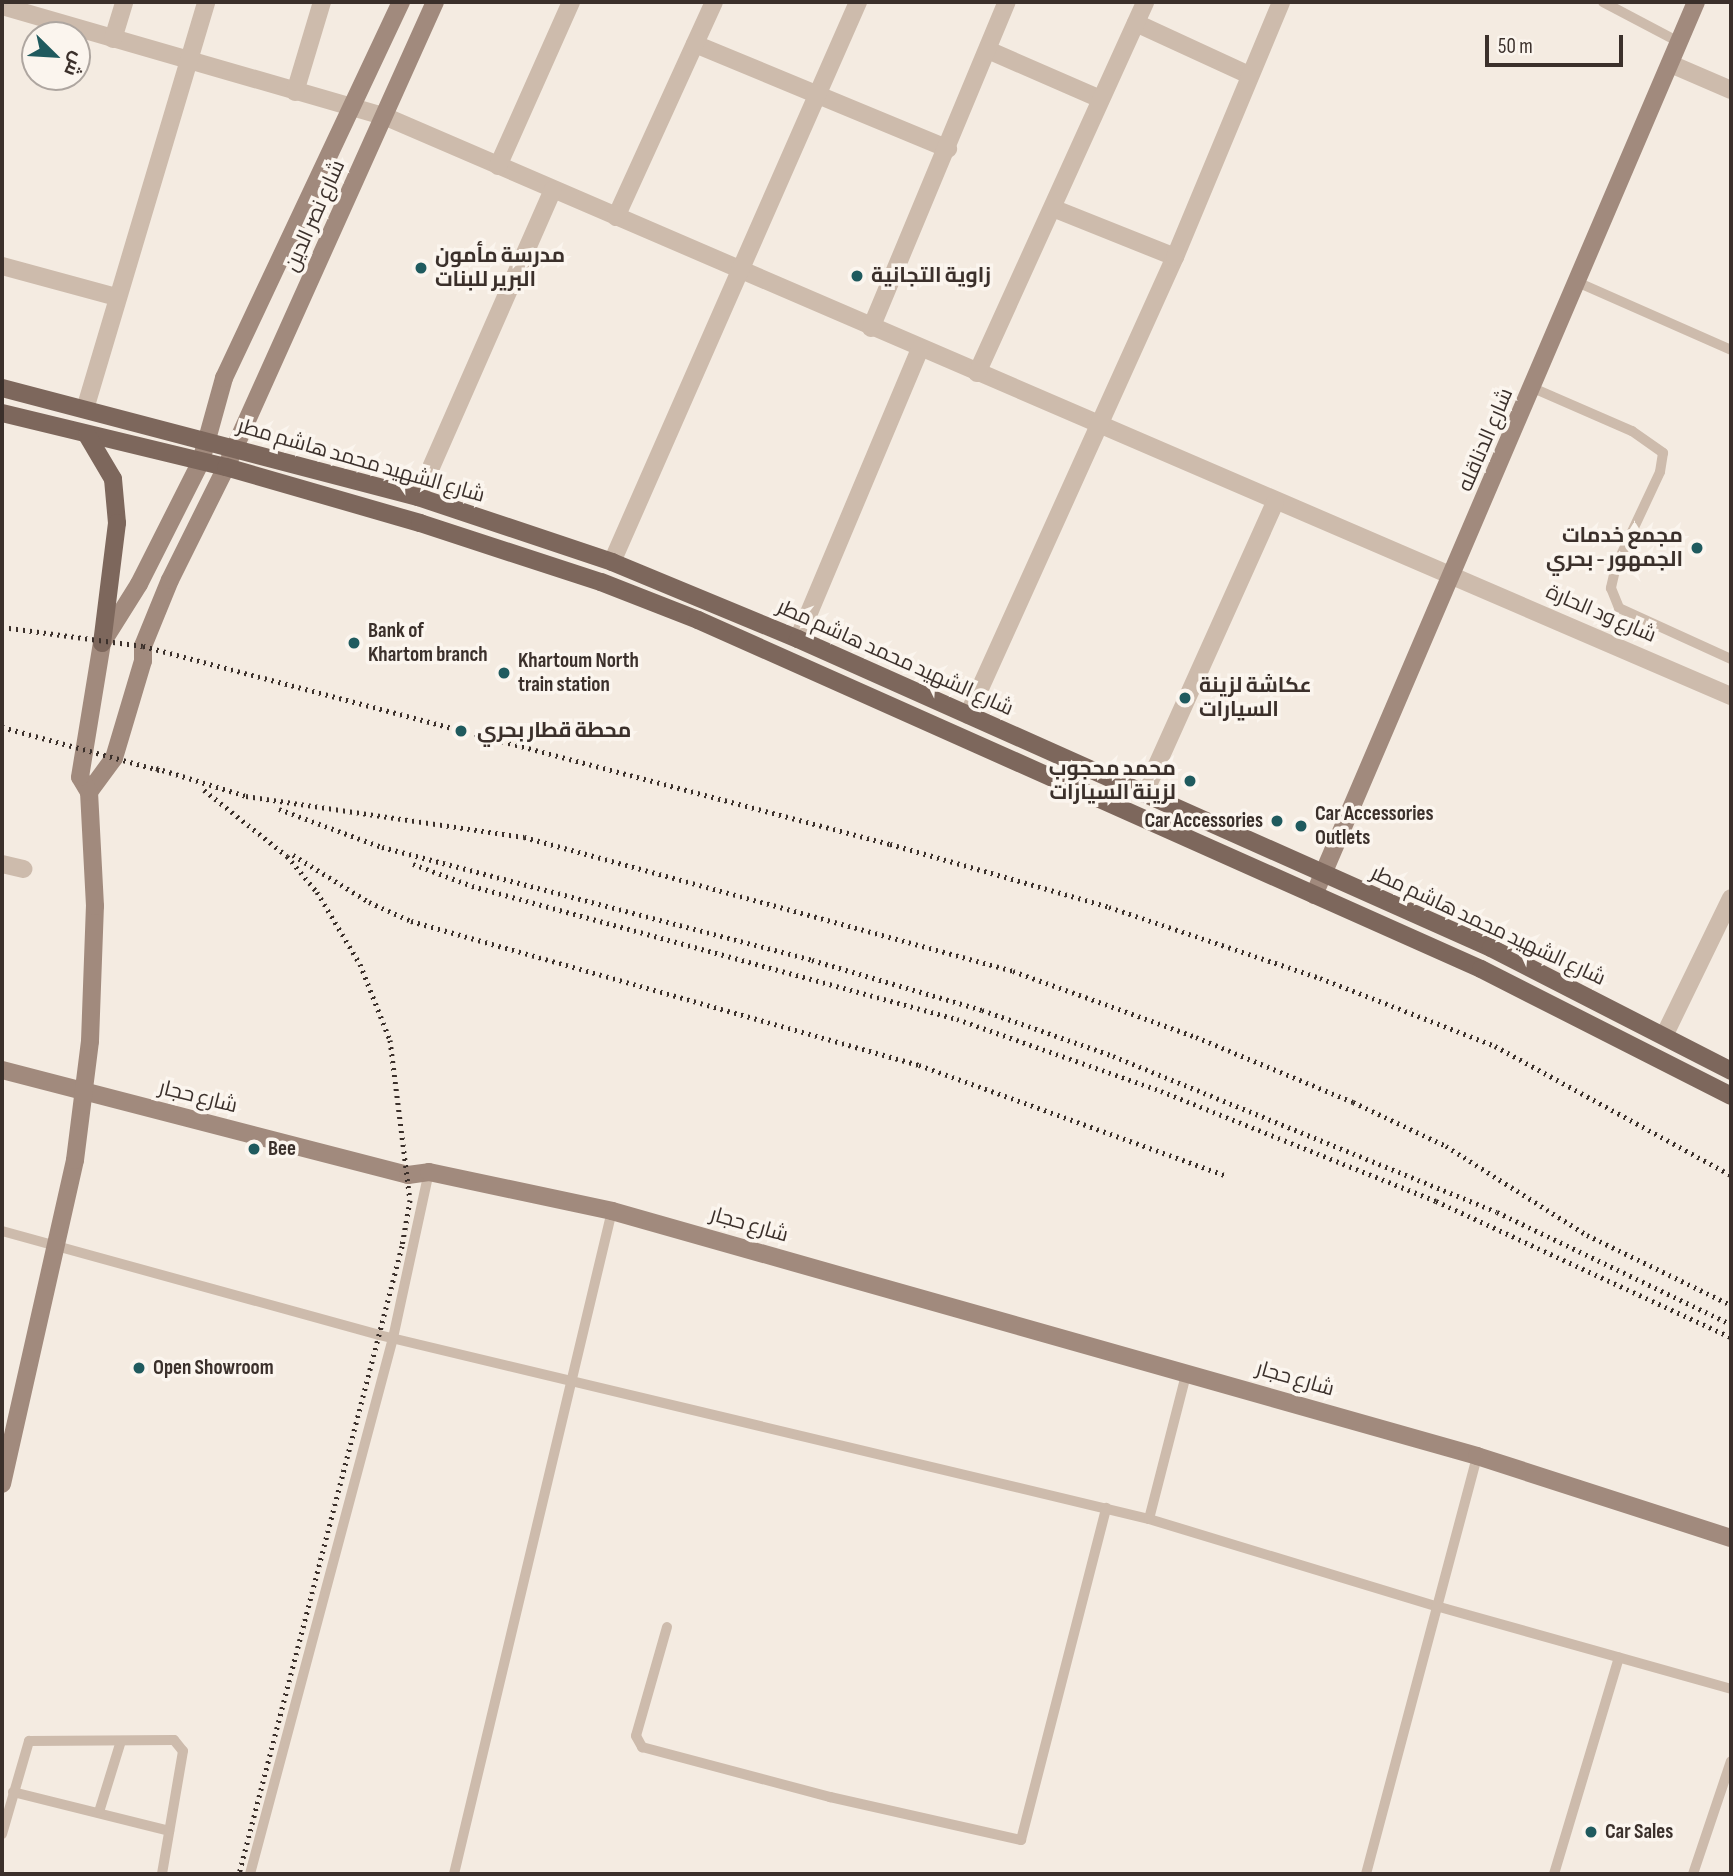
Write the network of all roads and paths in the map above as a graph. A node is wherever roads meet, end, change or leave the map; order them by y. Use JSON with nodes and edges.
{"nodes":[{"id":1,"x":124,"y":2,"type":"edge"},
{"id":2,"x":206,"y":2,"type":"edge"},
{"id":3,"x":322,"y":2,"type":"edge"},
{"id":4,"x":401,"y":2,"type":"edge"},
{"id":5,"x":435,"y":2,"type":"edge"},
{"id":6,"x":571,"y":2,"type":"edge"},
{"id":7,"x":714,"y":2,"type":"edge"},
{"id":8,"x":859,"y":2,"type":"edge"},
{"id":9,"x":1007,"y":2,"type":"edge"},
{"id":10,"x":1145,"y":2,"type":"edge"},
{"id":11,"x":1281,"y":2,"type":"edge"},
{"id":12,"x":1603,"y":2,"type":"edge"},
{"id":13,"x":1696,"y":2,"type":"edge"},
{"id":14,"x":2,"y":6,"type":"edge"},
{"id":15,"x":38,"y":9,"type":"edge"},
{"id":16,"x":1136,"y":23,"type":"junction"},
{"id":17,"x":113,"y":39,"type":"junction"},
{"id":18,"x":1679,"y":42,"type":"junction"},
{"id":19,"x":695,"y":44,"type":"junction"},
{"id":20,"x":988,"y":50,"type":"junction"},
{"id":21,"x":189,"y":61,"type":"junction"},
{"id":22,"x":1673,"y":65,"type":"junction"},
{"id":23,"x":1249,"y":75,"type":"junction"},
{"id":24,"x":1731,"y":90,"type":"edge"},
{"id":25,"x":295,"y":93,"type":"junction"},
{"id":26,"x":817,"y":96,"type":"junction"},
{"id":27,"x":1100,"y":99,"type":"junction"},
{"id":28,"x":353,"y":110,"type":"junction"},
{"id":29,"x":384,"y":116,"type":"junction"},
{"id":30,"x":948,"y":149,"type":"junction"},
{"id":31,"x":498,"y":166,"type":"junction"},
{"id":32,"x":553,"y":190,"type":"junction"},
{"id":33,"x":1055,"y":209,"type":"junction"},
{"id":34,"x":617,"y":217,"type":"junction"},
{"id":35,"x":1175,"y":257,"type":"junction"},
{"id":36,"x":2,"y":266,"type":"edge"},
{"id":37,"x":739,"y":270,"type":"junction"},
{"id":38,"x":1577,"y":282,"type":"junction"},
{"id":39,"x":116,"y":297,"type":"junction"},
{"id":40,"x":871,"y":328,"type":"junction"},
{"id":41,"x":920,"y":349,"type":"junction"},
{"id":42,"x":1731,"y":350,"type":"edge"},
{"id":43,"x":977,"y":373,"type":"junction"},
{"id":44,"x":2,"y":387,"type":"edge"},
{"id":45,"x":1533,"y":388,"type":"junction"},
{"id":46,"x":85,"y":409,"type":"junction"},
{"id":47,"x":2,"y":413,"type":"edge"},
{"id":48,"x":1099,"y":426,"type":"junction"},
{"id":49,"x":87,"y":435,"type":"junction"},
{"id":50,"x":204,"y":440,"type":"junction"},
{"id":51,"x":235,"y":447,"type":"junction"},
{"id":52,"x":201,"y":461,"type":"junction"},
{"id":53,"x":226,"y":467,"type":"junction"},
{"id":54,"x":418,"y":497,"type":"junction"},
{"id":55,"x":1275,"y":503,"type":"junction"},
{"id":56,"x":612,"y":562,"type":"junction"},
{"id":57,"x":1453,"y":575,"type":"junction"},
{"id":58,"x":798,"y":639,"type":"junction"},
{"id":59,"x":102,"y":643,"type":"junction"},
{"id":60,"x":1731,"y":659,"type":"edge"},
{"id":61,"x":1731,"y":696,"type":"edge"},
{"id":62,"x":968,"y":715,"type":"junction"},
{"id":63,"x":89,"y":792,"type":"junction"},
{"id":64,"x":1144,"y":794,"type":"junction"},
{"id":65,"x":2,"y":864,"type":"edge"},
{"id":66,"x":23,"y":869,"type":"dead end"},
{"id":67,"x":1323,"y":875,"type":"junction"},
{"id":68,"x":1314,"y":895,"type":"junction"},
{"id":69,"x":1731,"y":898,"type":"edge"},
{"id":70,"x":1664,"y":1035,"type":"junction"},
{"id":71,"x":2,"y":1070,"type":"edge"},
{"id":72,"x":1731,"y":1071,"type":"edge"},
{"id":73,"x":83,"y":1091,"type":"junction"},
{"id":74,"x":1731,"y":1096,"type":"edge"},
{"id":75,"x":429,"y":1172,"type":"junction"},
{"id":76,"x":612,"y":1211,"type":"junction"},
{"id":77,"x":2,"y":1231,"type":"edge"},
{"id":78,"x":58,"y":1244,"type":"junction"},
{"id":79,"x":393,"y":1338,"type":"junction"},
{"id":80,"x":1187,"y":1371,"type":"junction"},
{"id":81,"x":575,"y":1381,"type":"junction"},
{"id":82,"x":1477,"y":1456,"type":"junction"},
{"id":83,"x":2,"y":1484,"type":"edge"},
{"id":84,"x":1106,"y":1508,"type":"junction"},
{"id":85,"x":1149,"y":1519,"type":"junction"},
{"id":86,"x":1731,"y":1538,"type":"edge"},
{"id":87,"x":1436,"y":1606,"type":"junction"},
{"id":88,"x":667,"y":1627,"type":"dead end"},
{"id":89,"x":1619,"y":1658,"type":"junction"},
{"id":90,"x":1731,"y":1689,"type":"edge"},
{"id":91,"x":121,"y":1741,"type":"junction"},
{"id":92,"x":1731,"y":1761,"type":"edge"},
{"id":93,"x":13,"y":1792,"type":"junction"},
{"id":94,"x":99,"y":1812,"type":"junction"},
{"id":95,"x":169,"y":1831,"type":"junction"},
{"id":96,"x":2,"y":1834,"type":"edge"},
{"id":97,"x":162,"y":1874,"type":"edge"},
{"id":98,"x":250,"y":1874,"type":"edge"},
{"id":99,"x":454,"y":1874,"type":"edge"},
{"id":100,"x":1366,"y":1874,"type":"edge"},
{"id":101,"x":1554,"y":1874,"type":"edge"},
{"id":102,"x":1693,"y":1874,"type":"edge"}],
"edges":[{"from":1,"to":17,"type":"street"},
{"from":2,"to":21,"type":"street"},
{"from":3,"to":25,"type":"street"},
{"from":4,"to":28,"type":"street","name":"شارع نصر الدين"},
{"from":5,"to":29,"type":"street","name":"شارع نصر الدين"},
{"from":6,"to":31,"type":"street"},
{"from":7,"to":19,"type":"street"},
{"from":8,"to":26,"type":"street"},
{"from":9,"to":20,"type":"street"},
{"from":10,"to":16,"type":"street"},
{"from":11,"to":23,"type":"street"},
{"from":12,"to":18,"type":"lane"},
{"from":13,"to":18,"type":"street","name":"شارع الدناقله"},
{"from":14,"to":15,"type":"street","name":"شارع ود الحارة"},
{"from":15,"to":17,"type":"street","name":"شارع ود الحارة"},
{"from":16,"to":23,"type":"street"},
{"from":16,"to":27,"type":"street"},
{"from":17,"to":21,"type":"street","name":"شارع ود الحارة"},
{"from":18,"to":22,"type":"street","name":"شارع الدناقله"},
{"from":19,"to":26,"type":"street"},
{"from":19,"to":34,"type":"street"},
{"from":20,"to":27,"type":"street"},
{"from":20,"to":30,"type":"street"},
{"from":21,"to":25,"type":"street","name":"شارع ود الحارة"},
{"from":21,"to":39,"type":"street"},
{"from":22,"to":24,"type":"street"},
{"from":22,"to":38,"type":"street","name":"شارع الدناقله"},
{"from":23,"to":35,"type":"street"},
{"from":25,"to":28,"type":"street","name":"شارع ود الحارة"},
{"from":26,"to":30,"type":"street"},
{"from":26,"to":37,"type":"street"},
{"from":27,"to":33,"type":"street"},
{"from":28,"to":29,"type":"street","name":"شارع ود الحارة"},
{"from":28,"to":50,"type":"street","name":"شارع نصر الدين"},
{"from":29,"to":31,"type":"street","name":"شارع ود الحارة"},
{"from":29,"to":51,"type":"street","name":"شارع نصر الدين"},
{"from":30,"to":40,"type":"street"},
{"from":31,"to":32,"type":"street","name":"شارع ود الحارة"},
{"from":32,"to":34,"type":"street","name":"شارع ود الحارة"},
{"from":32,"to":54,"type":"street"},
{"from":33,"to":35,"type":"street"},
{"from":33,"to":43,"type":"street"},
{"from":34,"to":37,"type":"street","name":"شارع ود الحارة"},
{"from":35,"to":48,"type":"street"},
{"from":36,"to":39,"type":"street"},
{"from":37,"to":40,"type":"street","name":"شارع ود الحارة"},
{"from":37,"to":56,"type":"street"},
{"from":38,"to":42,"type":"lane"},
{"from":38,"to":45,"type":"street","name":"شارع الدناقله"},
{"from":39,"to":46,"type":"street"},
{"from":40,"to":41,"type":"street","name":"شارع ود الحارة"},
{"from":41,"to":43,"type":"street","name":"شارع ود الحارة"},
{"from":41,"to":58,"type":"street"},
{"from":43,"to":48,"type":"street","name":"شارع ود الحارة"},
{"from":44,"to":46,"type":"main road","name":"شارع الشهيد محمد هاشم مطر"},
{"from":45,"to":57,"type":"street","name":"شارع الدناقله"},
{"from":45,"to":60,"type":"lane"},
{"from":46,"to":50,"type":"main road","name":"شارع الشهيد محمد هاشم مطر"},
{"from":47,"to":49,"type":"main road","name":"شارع الشهيد محمد هاشم مطر"},
{"from":48,"to":55,"type":"street","name":"شارع ود الحارة"},
{"from":48,"to":62,"type":"street"},
{"from":49,"to":52,"type":"main road","name":"شارع الشهيد محمد هاشم مطر"},
{"from":49,"to":59,"type":"main road"},
{"from":50,"to":51,"type":"main road","name":"شارع الشهيد محمد هاشم مطر"},
{"from":50,"to":52,"type":"street","name":"شارع نصر الدين"},
{"from":51,"to":53,"type":"street","name":"شارع نصر الدين"},
{"from":51,"to":54,"type":"main road","name":"شارع الشهيد محمد هاشم مطر"},
{"from":52,"to":53,"type":"main road","name":"شارع الشهيد محمد هاشم مطر"},
{"from":52,"to":59,"type":"street","name":"شارع نصر الدين"},
{"from":53,"to":63,"type":"street","name":"شارع نصر الدين"},
{"from":53,"to":68,"type":"main road","name":"شارع الشهيد محمد هاشم مطر"},
{"from":54,"to":56,"type":"main road","name":"شارع الشهيد محمد هاشم مطر"},
{"from":55,"to":57,"type":"street","name":"شارع ود الحارة"},
{"from":55,"to":64,"type":"street"},
{"from":56,"to":58,"type":"main road","name":"شارع الشهيد محمد هاشم مطر"},
{"from":57,"to":61,"type":"street","name":"شارع ود الحارة"},
{"from":57,"to":67,"type":"street","name":"شارع الدناقله"},
{"from":58,"to":62,"type":"main road","name":"شارع الشهيد محمد هاشم مطر"},
{"from":59,"to":63,"type":"street"},
{"from":62,"to":64,"type":"main road","name":"شارع الشهيد محمد هاشم مطر"},
{"from":63,"to":73,"type":"street"},
{"from":64,"to":67,"type":"main road","name":"شارع الشهيد محمد هاشم مطر"},
{"from":65,"to":66,"type":"street"},
{"from":67,"to":68,"type":"street","name":"شارع الدناقله"},
{"from":67,"to":70,"type":"main road","name":"شارع الشهيد محمد هاشم مطر"},
{"from":68,"to":74,"type":"main road","name":"شارع الشهيد محمد هاشم مطر"},
{"from":69,"to":70,"type":"street"},
{"from":70,"to":72,"type":"main road","name":"شارع الشهيد محمد هاشم مطر"},
{"from":71,"to":73,"type":"street","name":"شارع حجار"},
{"from":73,"to":75,"type":"street","name":"شارع حجار"},
{"from":73,"to":78,"type":"street"},
{"from":75,"to":76,"type":"street","name":"شارع حجار"},
{"from":75,"to":79,"type":"lane"},
{"from":76,"to":80,"type":"street","name":"شارع حجار"},
{"from":76,"to":81,"type":"lane"},
{"from":77,"to":78,"type":"lane"},
{"from":78,"to":79,"type":"lane"},
{"from":78,"to":83,"type":"street"},
{"from":79,"to":81,"type":"lane"},
{"from":79,"to":98,"type":"lane"},
{"from":80,"to":82,"type":"street","name":"شارع حجار"},
{"from":80,"to":85,"type":"lane"},
{"from":81,"to":84,"type":"lane"},
{"from":81,"to":99,"type":"lane"},
{"from":82,"to":86,"type":"street","name":"شارع حجار"},
{"from":82,"to":87,"type":"lane"},
{"from":84,"to":85,"type":"lane"},
{"from":84,"to":88,"type":"lane"},
{"from":85,"to":87,"type":"lane"},
{"from":87,"to":89,"type":"lane"},
{"from":87,"to":100,"type":"lane"},
{"from":89,"to":90,"type":"lane"},
{"from":89,"to":101,"type":"lane"},
{"from":91,"to":93,"type":"lane"},
{"from":91,"to":94,"type":"lane"},
{"from":91,"to":95,"type":"lane"},
{"from":92,"to":102,"type":"lane"},
{"from":93,"to":94,"type":"lane"},
{"from":93,"to":96,"type":"lane"},
{"from":94,"to":95,"type":"lane"},
{"from":95,"to":97,"type":"lane"}]}
